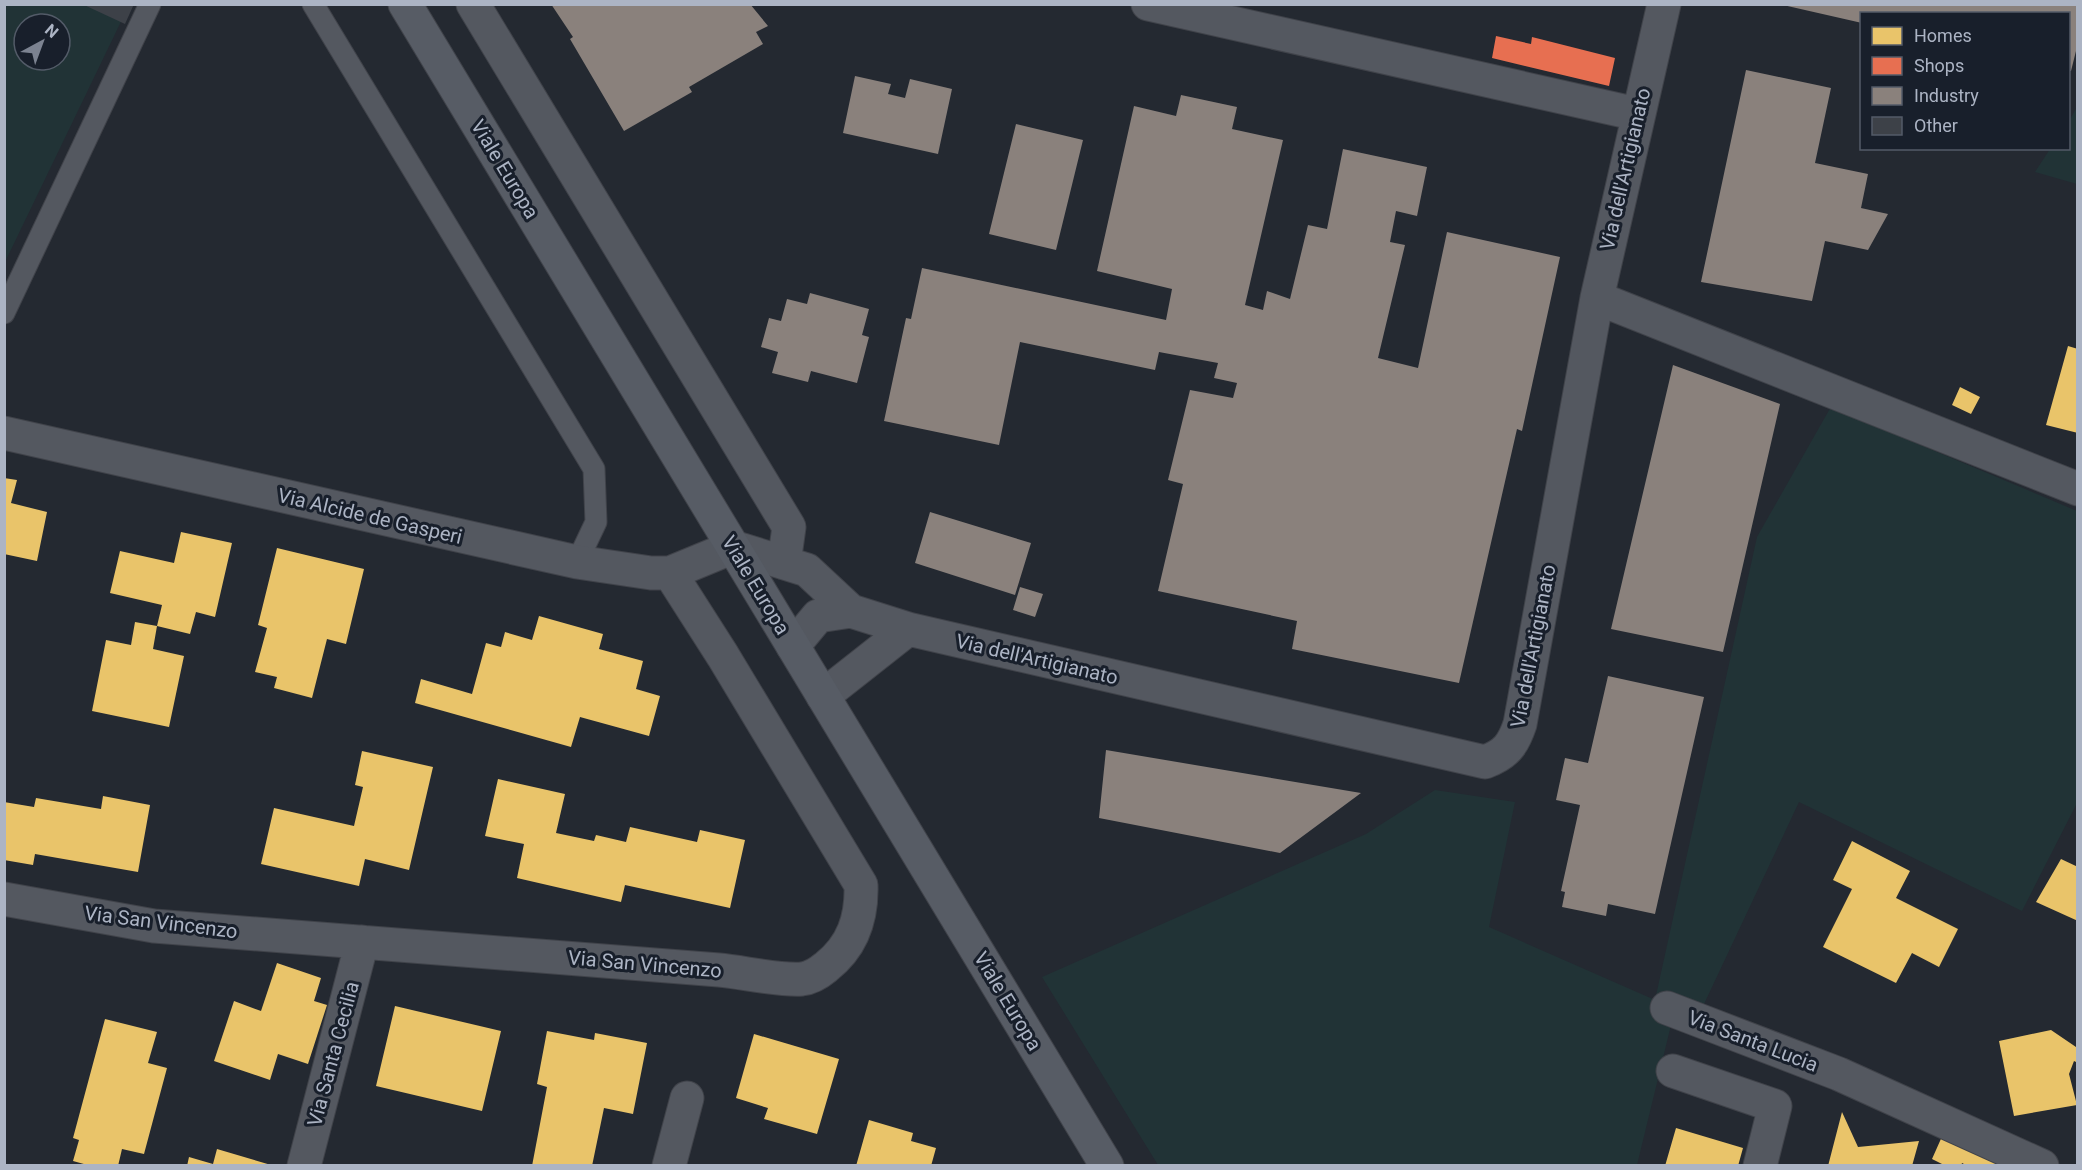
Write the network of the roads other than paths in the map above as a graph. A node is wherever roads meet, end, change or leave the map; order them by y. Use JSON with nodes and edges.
{"nodes":[{"id":1,"x":150,"y":4,"type":"edge"},
{"id":2,"x":313,"y":4,"type":"edge"},
{"id":3,"x":405,"y":4,"type":"edge"},
{"id":4,"x":473,"y":4,"type":"edge"},
{"id":5,"x":1148,"y":4,"type":"edge"},
{"id":6,"x":1664,"y":4,"type":"edge"},
{"id":7,"x":1637,"y":114,"type":"junction"},
{"id":8,"x":1597,"y":298,"type":"junction"},
{"id":9,"x":4,"y":313,"type":"edge"},
{"id":10,"x":4,"y":433,"type":"edge"},
{"id":11,"x":2078,"y":489,"type":"edge"},
{"id":12,"x":733,"y":547,"type":"junction"},
{"id":13,"x":577,"y":562,"type":"junction"},
{"id":14,"x":783,"y":563,"type":"junction"},
{"id":15,"x":670,"y":573,"type":"junction"},
{"id":16,"x":851,"y":611,"type":"junction"},
{"id":17,"x":908,"y":629,"type":"junction"},
{"id":18,"x":793,"y":646,"type":"junction"},
{"id":19,"x":823,"y":696,"type":"junction"},
{"id":20,"x":4,"y":899,"type":"edge"},
{"id":21,"x":362,"y":942,"type":"junction"},
{"id":22,"x":1667,"y":1008,"type":"dead end"},
{"id":23,"x":1673,"y":1071,"type":"dead end"},
{"id":24,"x":687,"y":1098,"type":"dead end"},
{"id":25,"x":304,"y":1166,"type":"edge"},
{"id":26,"x":669,"y":1166,"type":"edge"},
{"id":27,"x":1107,"y":1166,"type":"edge"},
{"id":28,"x":1760,"y":1166,"type":"edge"},
{"id":29,"x":2042,"y":1166,"type":"edge"}],
"edges":[{"from":1,"to":9,"type":"lane"},
{"from":2,"to":13,"type":"lane"},
{"from":3,"to":12,"type":"main road","name":"Viale Europa"},
{"from":4,"to":14,"type":"street"},
{"from":5,"to":7,"type":"street"},
{"from":6,"to":7,"type":"street","name":"Via dell'Artigianato"},
{"from":7,"to":8,"type":"street","name":"Via dell'Artigianato"},
{"from":8,"to":11,"type":"street"},
{"from":8,"to":17,"type":"street","name":"Via dell'Artigianato"},
{"from":10,"to":13,"type":"street","name":"Via Alcide de Gasperi"},
{"from":12,"to":14,"type":"street"},
{"from":12,"to":15,"type":"street","name":"Via Alcide de Gasperi"},
{"from":12,"to":18,"type":"main road","name":"Viale Europa"},
{"from":13,"to":15,"type":"street","name":"Via Alcide de Gasperi"},
{"from":14,"to":16,"type":"street"},
{"from":15,"to":21,"type":"street","name":"Via San Vincenzo"},
{"from":16,"to":17,"type":"street","name":"Via dell'Artigianato"},
{"from":16,"to":18,"type":"street"},
{"from":17,"to":19,"type":"street"},
{"from":18,"to":19,"type":"main road","name":"Viale Europa"},
{"from":19,"to":27,"type":"main road","name":"Viale Europa"},
{"from":20,"to":21,"type":"street","name":"Via San Vincenzo"},
{"from":21,"to":25,"type":"street","name":"Via Santa Cecilia"},
{"from":22,"to":29,"type":"street","name":"Via Santa Lucia"},
{"from":23,"to":28,"type":"street"},
{"from":24,"to":26,"type":"street"}]}
